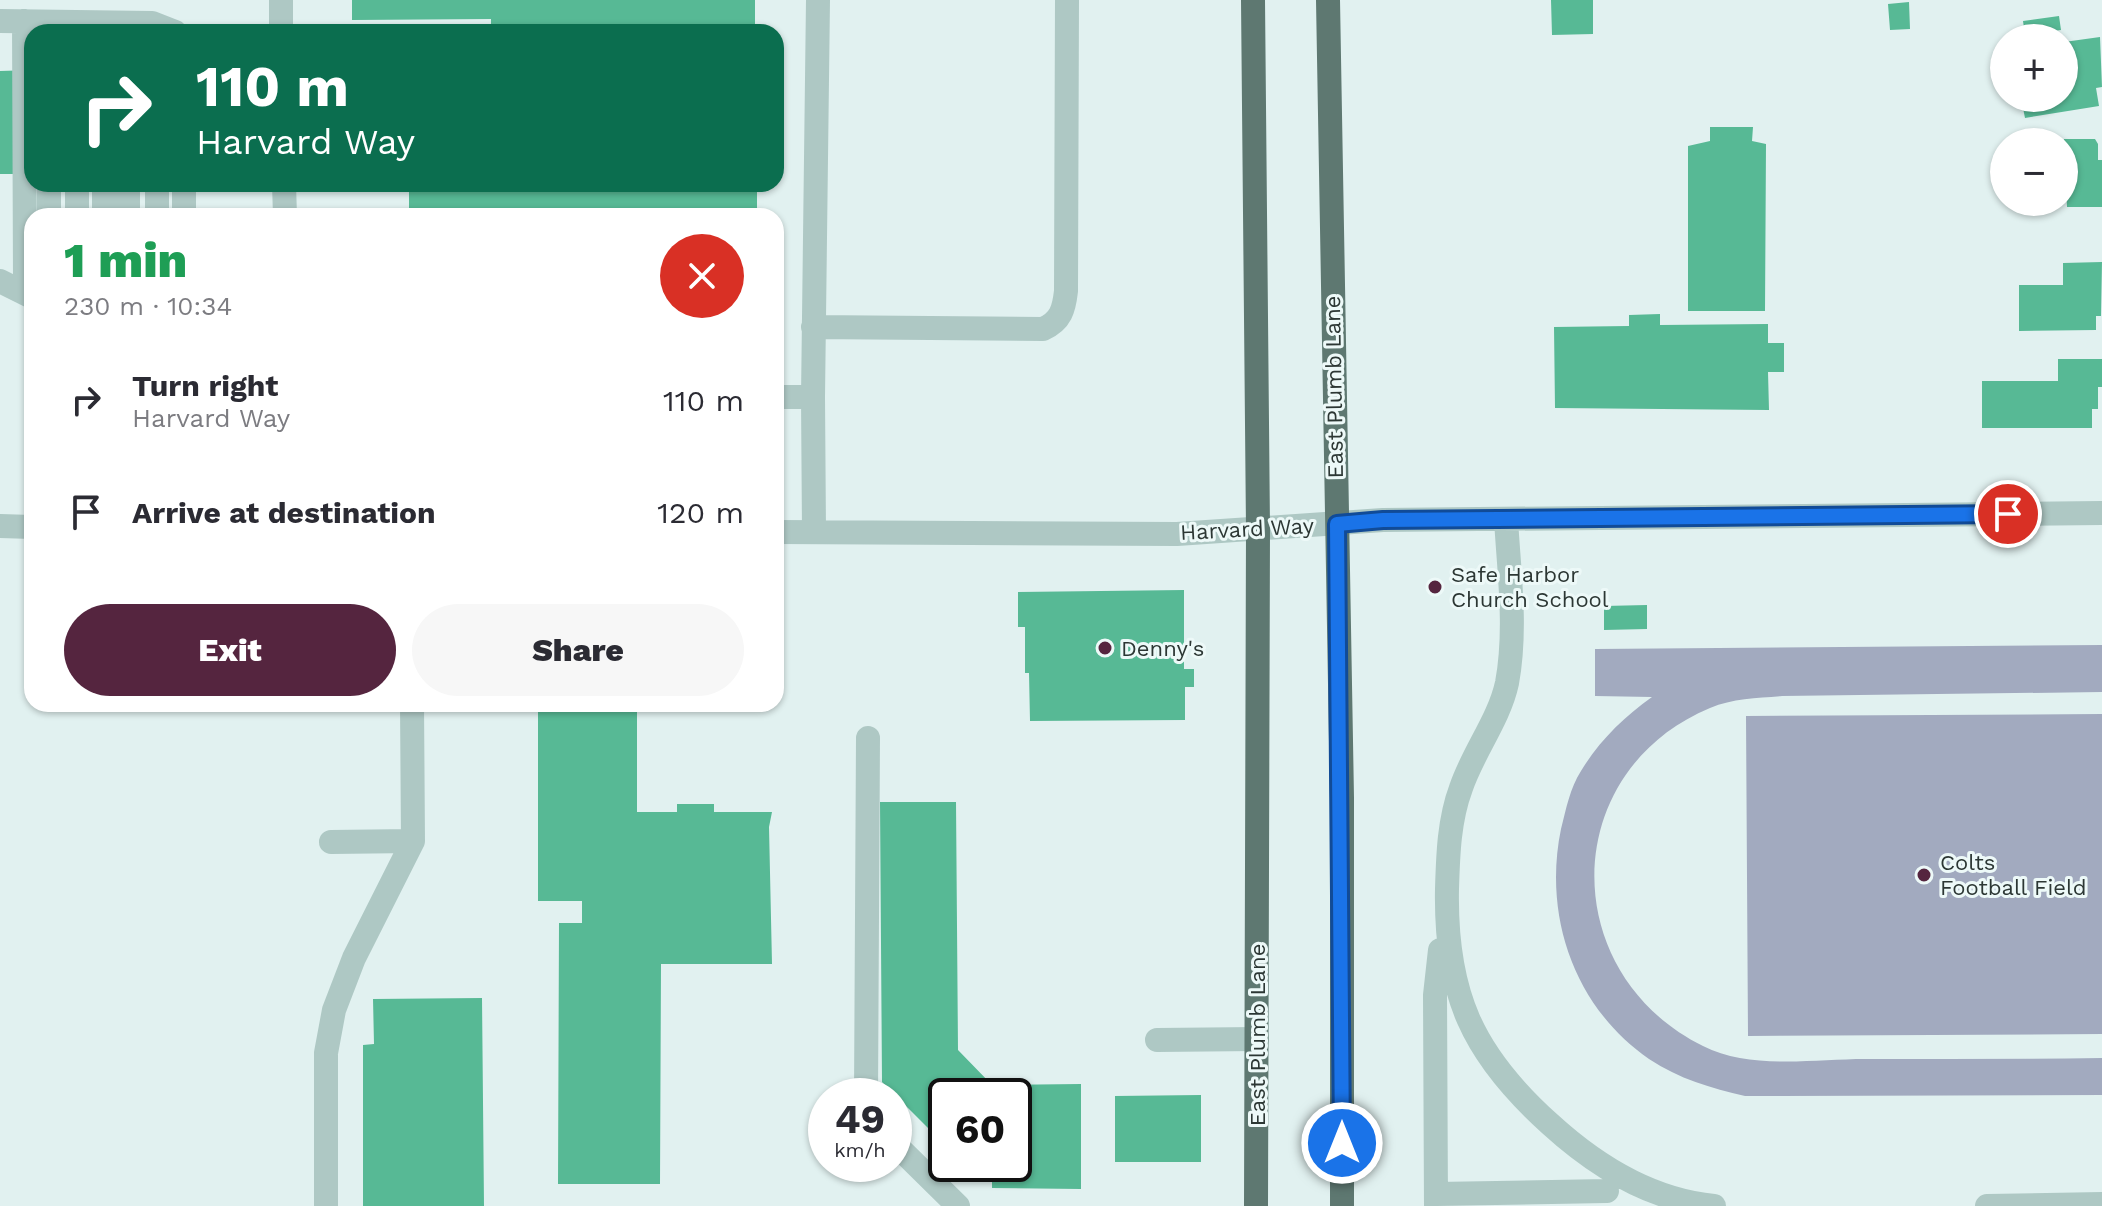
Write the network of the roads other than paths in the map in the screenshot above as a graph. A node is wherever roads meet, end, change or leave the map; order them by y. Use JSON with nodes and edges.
{"nodes":[{"id":1,"x":281,"y":0,"type":"edge"},
{"id":2,"x":818,"y":0,"type":"edge"},
{"id":3,"x":1067,"y":0,"type":"edge"},
{"id":4,"x":1253,"y":0,"type":"edge"},
{"id":5,"x":1328,"y":0,"type":"edge"},
{"id":6,"x":281,"y":24,"type":"edge"},
{"id":7,"x":0,"y":281,"type":"edge"},
{"id":8,"x":24,"y":293,"type":"edge"},
{"id":9,"x":813,"y":327,"type":"junction"},
{"id":10,"x":784,"y":397,"type":"edge"},
{"id":11,"x":813,"y":397,"type":"junction"},
{"id":12,"x":2102,"y":513,"type":"edge"},
{"id":13,"x":1506,"y":519,"type":"junction"},
{"id":14,"x":1337,"y":524,"type":"junction"},
{"id":15,"x":0,"y":526,"type":"edge"},
{"id":16,"x":24,"y":527,"type":"edge"},
{"id":17,"x":1258,"y":529,"type":"junction"},
{"id":18,"x":784,"y":532,"type":"edge"},
{"id":19,"x":814,"y":532,"type":"junction"},
{"id":20,"x":412,"y":712,"type":"edge"},
{"id":21,"x":868,"y":738,"type":"dead end"},
{"id":22,"x":413,"y":841,"type":"junction"},
{"id":23,"x":331,"y":842,"type":"dead end"},
{"id":24,"x":1447,"y":876,"type":"junction"},
{"id":25,"x":1257,"y":1039,"type":"junction"},
{"id":26,"x":1157,"y":1040,"type":"dead end"},
{"id":27,"x":866,"y":1078,"type":"edge"},
{"id":28,"x":912,"y":1161,"type":"edge"},
{"id":29,"x":1607,"y":1189,"type":"edge"},
{"id":30,"x":1436,"y":1200,"type":"edge"},
{"id":31,"x":1522,"y":1200,"type":"edge"},
{"id":32,"x":1685,"y":1204,"type":"edge"},
{"id":33,"x":2096,"y":1205,"type":"edge"},
{"id":34,"x":326,"y":1206,"type":"edge"},
{"id":35,"x":958,"y":1206,"type":"edge"},
{"id":36,"x":1256,"y":1206,"type":"edge"},
{"id":37,"x":1342,"y":1206,"type":"edge"},
{"id":38,"x":1714,"y":1206,"type":"edge"},
{"id":39,"x":1987,"y":1206,"type":"edge"},
{"id":40,"x":2017,"y":1206,"type":"edge"}],
"edges":[{"from":1,"to":6,"type":"street"},
{"from":2,"to":9,"type":"street"},
{"from":3,"to":9,"type":"street"},
{"from":4,"to":17,"type":"main road","name":"East Plumb Lane"},
{"from":5,"to":14,"type":"main road","name":"East Plumb Lane"},
{"from":7,"to":8,"type":"street"},
{"from":9,"to":11,"type":"street"},
{"from":10,"to":11,"type":"street"},
{"from":11,"to":19,"type":"street"},
{"from":12,"to":13,"type":"street","name":"Harvard Way"},
{"from":13,"to":14,"type":"street","name":"Harvard Way"},
{"from":13,"to":24,"type":"street"},
{"from":14,"to":17,"type":"street","name":"Harvard Way"},
{"from":14,"to":37,"type":"main road","name":"East Plumb Lane"},
{"from":15,"to":16,"type":"street"},
{"from":17,"to":19,"type":"street","name":"Harvard Way"},
{"from":17,"to":25,"type":"main road","name":"East Plumb Lane"},
{"from":18,"to":19,"type":"street","name":"Harvard Way"},
{"from":20,"to":22,"type":"street"},
{"from":21,"to":27,"type":"street"},
{"from":22,"to":23,"type":"street"},
{"from":22,"to":34,"type":"street"},
{"from":24,"to":29,"type":"street"},
{"from":24,"to":30,"type":"street"},
{"from":25,"to":26,"type":"street"},
{"from":25,"to":36,"type":"main road","name":"East Plumb Lane"},
{"from":28,"to":35,"type":"street"},
{"from":29,"to":31,"type":"street"},
{"from":29,"to":32,"type":"street"},
{"from":30,"to":31,"type":"street"},
{"from":32,"to":38,"type":"street"},
{"from":33,"to":40,"type":"street"},
{"from":39,"to":40,"type":"street"}]}
